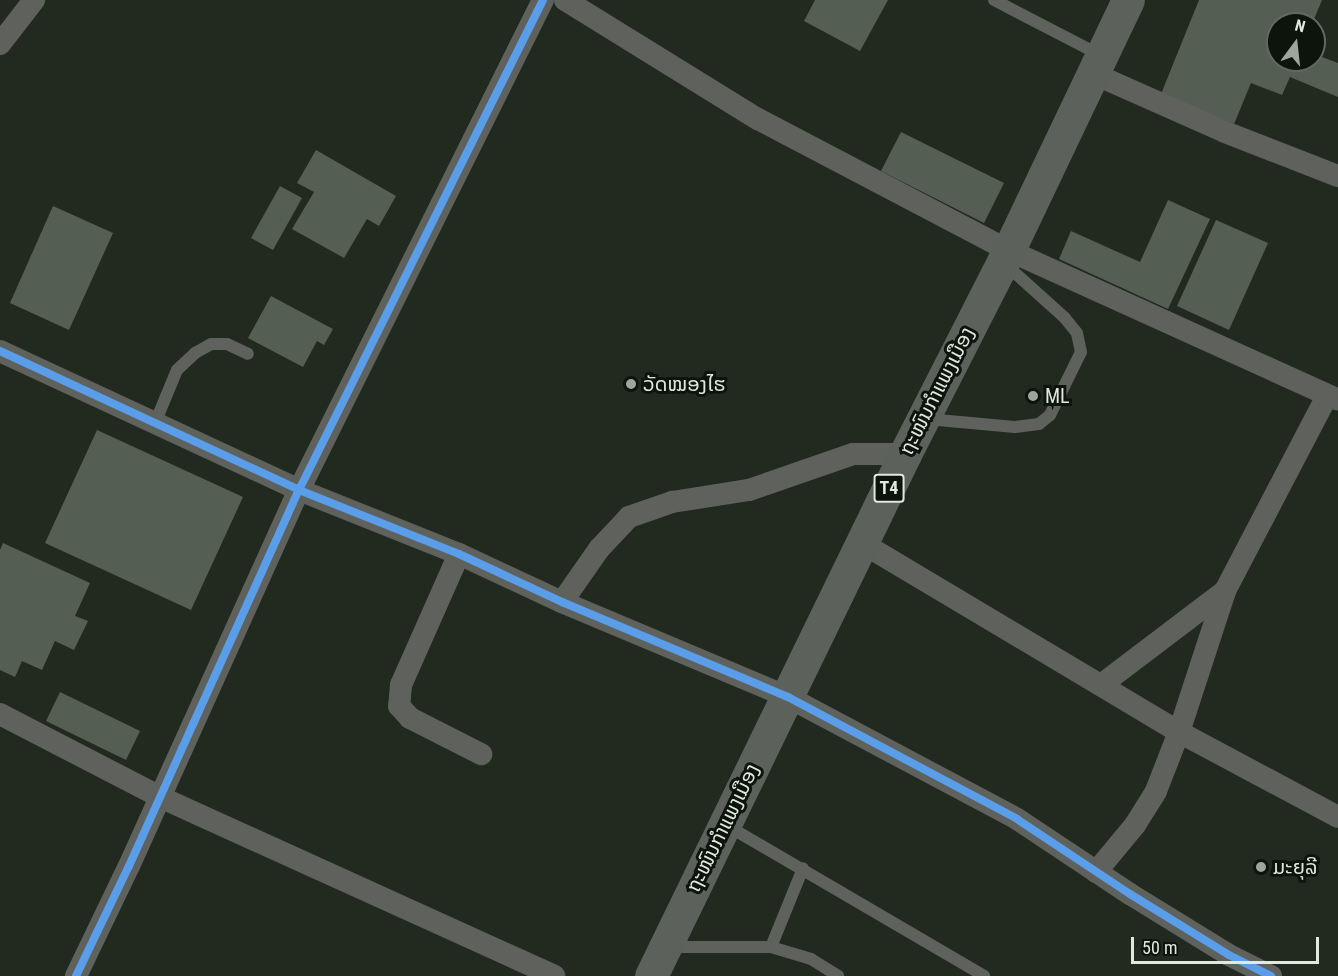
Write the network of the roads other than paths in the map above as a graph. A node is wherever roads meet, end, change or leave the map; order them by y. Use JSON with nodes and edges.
{"nodes":[{"id":1,"x":34,"y":0,"type":"edge"},
{"id":2,"x":543,"y":0,"type":"edge"},
{"id":3,"x":566,"y":0,"type":"edge"},
{"id":4,"x":994,"y":0,"type":"edge"},
{"id":5,"x":1128,"y":0,"type":"edge"},
{"id":6,"x":0,"y":44,"type":"edge"},
{"id":7,"x":1096,"y":64,"type":"junction"},
{"id":8,"x":1338,"y":176,"type":"edge"},
{"id":9,"x":1006,"y":256,"type":"junction"},
{"id":10,"x":0,"y":351,"type":"edge"},
{"id":11,"x":248,"y":354,"type":"dead end"},
{"id":12,"x":1332,"y":398,"type":"edge"},
{"id":13,"x":924,"y":419,"type":"junction"},
{"id":14,"x":155,"y":423,"type":"junction"},
{"id":15,"x":905,"y":454,"type":"junction"},
{"id":16,"x":299,"y":490,"type":"junction"},
{"id":17,"x":862,"y":543,"type":"junction"},
{"id":18,"x":459,"y":554,"type":"junction"},
{"id":19,"x":1225,"y":591,"type":"junction"},
{"id":20,"x":562,"y":602,"type":"junction"},
{"id":21,"x":1101,"y":685,"type":"junction"},
{"id":22,"x":788,"y":697,"type":"junction"},
{"id":23,"x":0,"y":714,"type":"edge"},
{"id":24,"x":1179,"y":732,"type":"junction"},
{"id":25,"x":481,"y":754,"type":"dead end"},
{"id":26,"x":160,"y":797,"type":"junction"},
{"id":27,"x":1338,"y":817,"type":"edge"},
{"id":28,"x":725,"y":824,"type":"junction"},
{"id":29,"x":803,"y":868,"type":"junction"},
{"id":30,"x":1096,"y":872,"type":"junction"},
{"id":31,"x":665,"y":947,"type":"junction"},
{"id":32,"x":771,"y":947,"type":"junction"},
{"id":33,"x":76,"y":976,"type":"edge"},
{"id":34,"x":554,"y":976,"type":"edge"},
{"id":35,"x":651,"y":976,"type":"edge"},
{"id":36,"x":838,"y":976,"type":"edge"},
{"id":37,"x":984,"y":976,"type":"edge"},
{"id":38,"x":1271,"y":976,"type":"edge"}],
"edges":[{"from":1,"to":6,"type":"street"},
{"from":2,"to":16,"type":"street"},
{"from":3,"to":9,"type":"street"},
{"from":4,"to":7,"type":"lane"},
{"from":5,"to":7,"type":"main road","name":"ຖະໜົນກຳແພງເມືອງ","number":"T4"},
{"from":7,"to":8,"type":"street"},
{"from":7,"to":9,"type":"main road","name":"ຖະໜົນກຳແພງເມືອງ","number":"T4"},
{"from":9,"to":12,"type":"street"},
{"from":9,"to":13,"type":"main road","name":"ຖະໜົນກຳແພງເມືອງ","number":"T4"},
{"from":9,"to":13,"type":"lane"},
{"from":10,"to":14,"type":"street"},
{"from":11,"to":14,"type":"lane"},
{"from":12,"to":19,"type":"street"},
{"from":13,"to":15,"type":"main road","name":"ຖະໜົນກຳແພງເມືອງ","number":"T4"},
{"from":14,"to":16,"type":"street"},
{"from":15,"to":17,"type":"main road","name":"ຖະໜົນກຳແພງເມືອງ","number":"T4"},
{"from":15,"to":20,"type":"street"},
{"from":16,"to":18,"type":"street"},
{"from":16,"to":26,"type":"street"},
{"from":17,"to":21,"type":"street"},
{"from":17,"to":22,"type":"main road","name":"ຖະໜົນກຳແພງເມືອງ","number":"T4"},
{"from":18,"to":20,"type":"street"},
{"from":18,"to":25,"type":"street"},
{"from":19,"to":21,"type":"street"},
{"from":19,"to":24,"type":"street"},
{"from":20,"to":22,"type":"street"},
{"from":21,"to":24,"type":"street"},
{"from":22,"to":28,"type":"main road","name":"ຖະໜົນກຳແພງເມືອງ","number":"T4"},
{"from":22,"to":30,"type":"street"},
{"from":23,"to":26,"type":"street"},
{"from":24,"to":27,"type":"street"},
{"from":24,"to":30,"type":"street"},
{"from":26,"to":33,"type":"street"},
{"from":26,"to":34,"type":"street"},
{"from":28,"to":29,"type":"lane"},
{"from":28,"to":31,"type":"main road","name":"ຖະໜົນກຳແພງເມືອງ","number":"T4"},
{"from":29,"to":32,"type":"lane"},
{"from":29,"to":37,"type":"lane"},
{"from":30,"to":38,"type":"street"},
{"from":31,"to":32,"type":"lane"},
{"from":31,"to":35,"type":"main road","name":"ຖະໜົນກຳແພງເມືອງ","number":"T4"},
{"from":32,"to":36,"type":"lane"}]}
